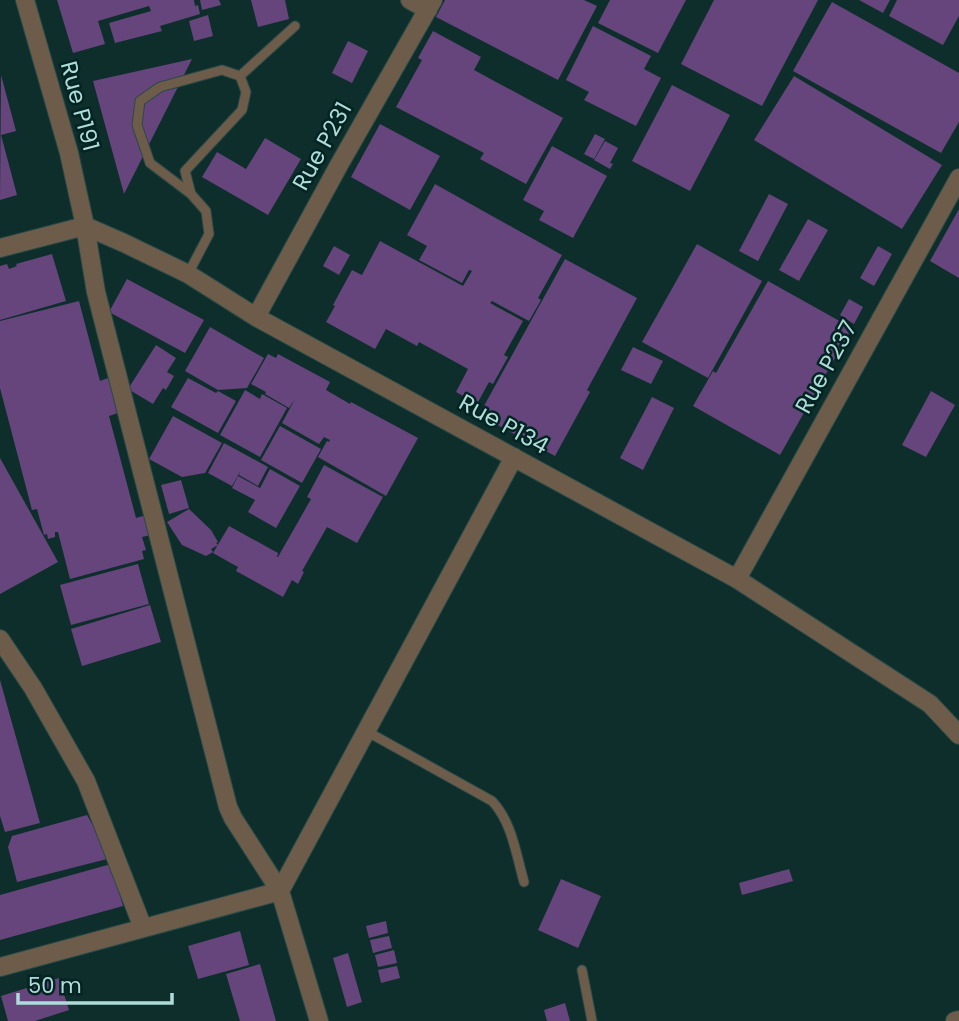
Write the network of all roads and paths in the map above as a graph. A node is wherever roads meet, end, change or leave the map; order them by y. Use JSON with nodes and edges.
{"nodes":[{"id":1,"x":25,"y":0,"type":"edge"},
{"id":2,"x":410,"y":0,"type":"edge"},
{"id":3,"x":430,"y":5,"type":"edge"},
{"id":4,"x":295,"y":26,"type":"dead end"},
{"id":5,"x":240,"y":76,"type":"junction"},
{"id":6,"x":959,"y":178,"type":"edge"},
{"id":7,"x":191,"y":194,"type":"junction"},
{"id":8,"x":85,"y":226,"type":"junction"},
{"id":9,"x":0,"y":248,"type":"edge"},
{"id":10,"x":188,"y":274,"type":"junction"},
{"id":11,"x":256,"y":317,"type":"junction"},
{"id":12,"x":514,"y":457,"type":"junction"},
{"id":13,"x":737,"y":579,"type":"junction"},
{"id":14,"x":0,"y":639,"type":"edge"},
{"id":15,"x":366,"y":731,"type":"junction"},
{"id":16,"x":959,"y":735,"type":"edge"},
{"id":17,"x":524,"y":882,"type":"dead end"},
{"id":18,"x":280,"y":891,"type":"junction"},
{"id":19,"x":144,"y":928,"type":"junction"},
{"id":20,"x":0,"y":967,"type":"edge"},
{"id":21,"x":582,"y":970,"type":"dead end"},
{"id":22,"x":319,"y":1021,"type":"edge"},
{"id":23,"x":592,"y":1021,"type":"edge"}],
"edges":[{"from":1,"to":8,"type":"street","name":"Rue P191"},
{"from":2,"to":3,"type":"street"},
{"from":3,"to":11,"type":"street","name":"Rue P231"},
{"from":4,"to":5,"type":"lane"},
{"from":5,"to":7,"type":"lane"},
{"from":5,"to":7,"type":"lane"},
{"from":6,"to":13,"type":"street","name":"Rue P237"},
{"from":7,"to":10,"type":"lane"},
{"from":8,"to":9,"type":"street"},
{"from":8,"to":10,"type":"street","name":"Rue P134"},
{"from":8,"to":18,"type":"street","name":"Rue P191"},
{"from":10,"to":11,"type":"street","name":"Rue P134"},
{"from":11,"to":12,"type":"street","name":"Rue P134"},
{"from":12,"to":13,"type":"street","name":"Rue P134"},
{"from":12,"to":15,"type":"street"},
{"from":13,"to":16,"type":"street","name":"Rue P134"},
{"from":14,"to":19,"type":"street"},
{"from":15,"to":17,"type":"lane"},
{"from":15,"to":18,"type":"street"},
{"from":18,"to":19,"type":"street"},
{"from":18,"to":22,"type":"street","name":"Rue P191"},
{"from":19,"to":20,"type":"street"},
{"from":21,"to":23,"type":"lane"}]}
